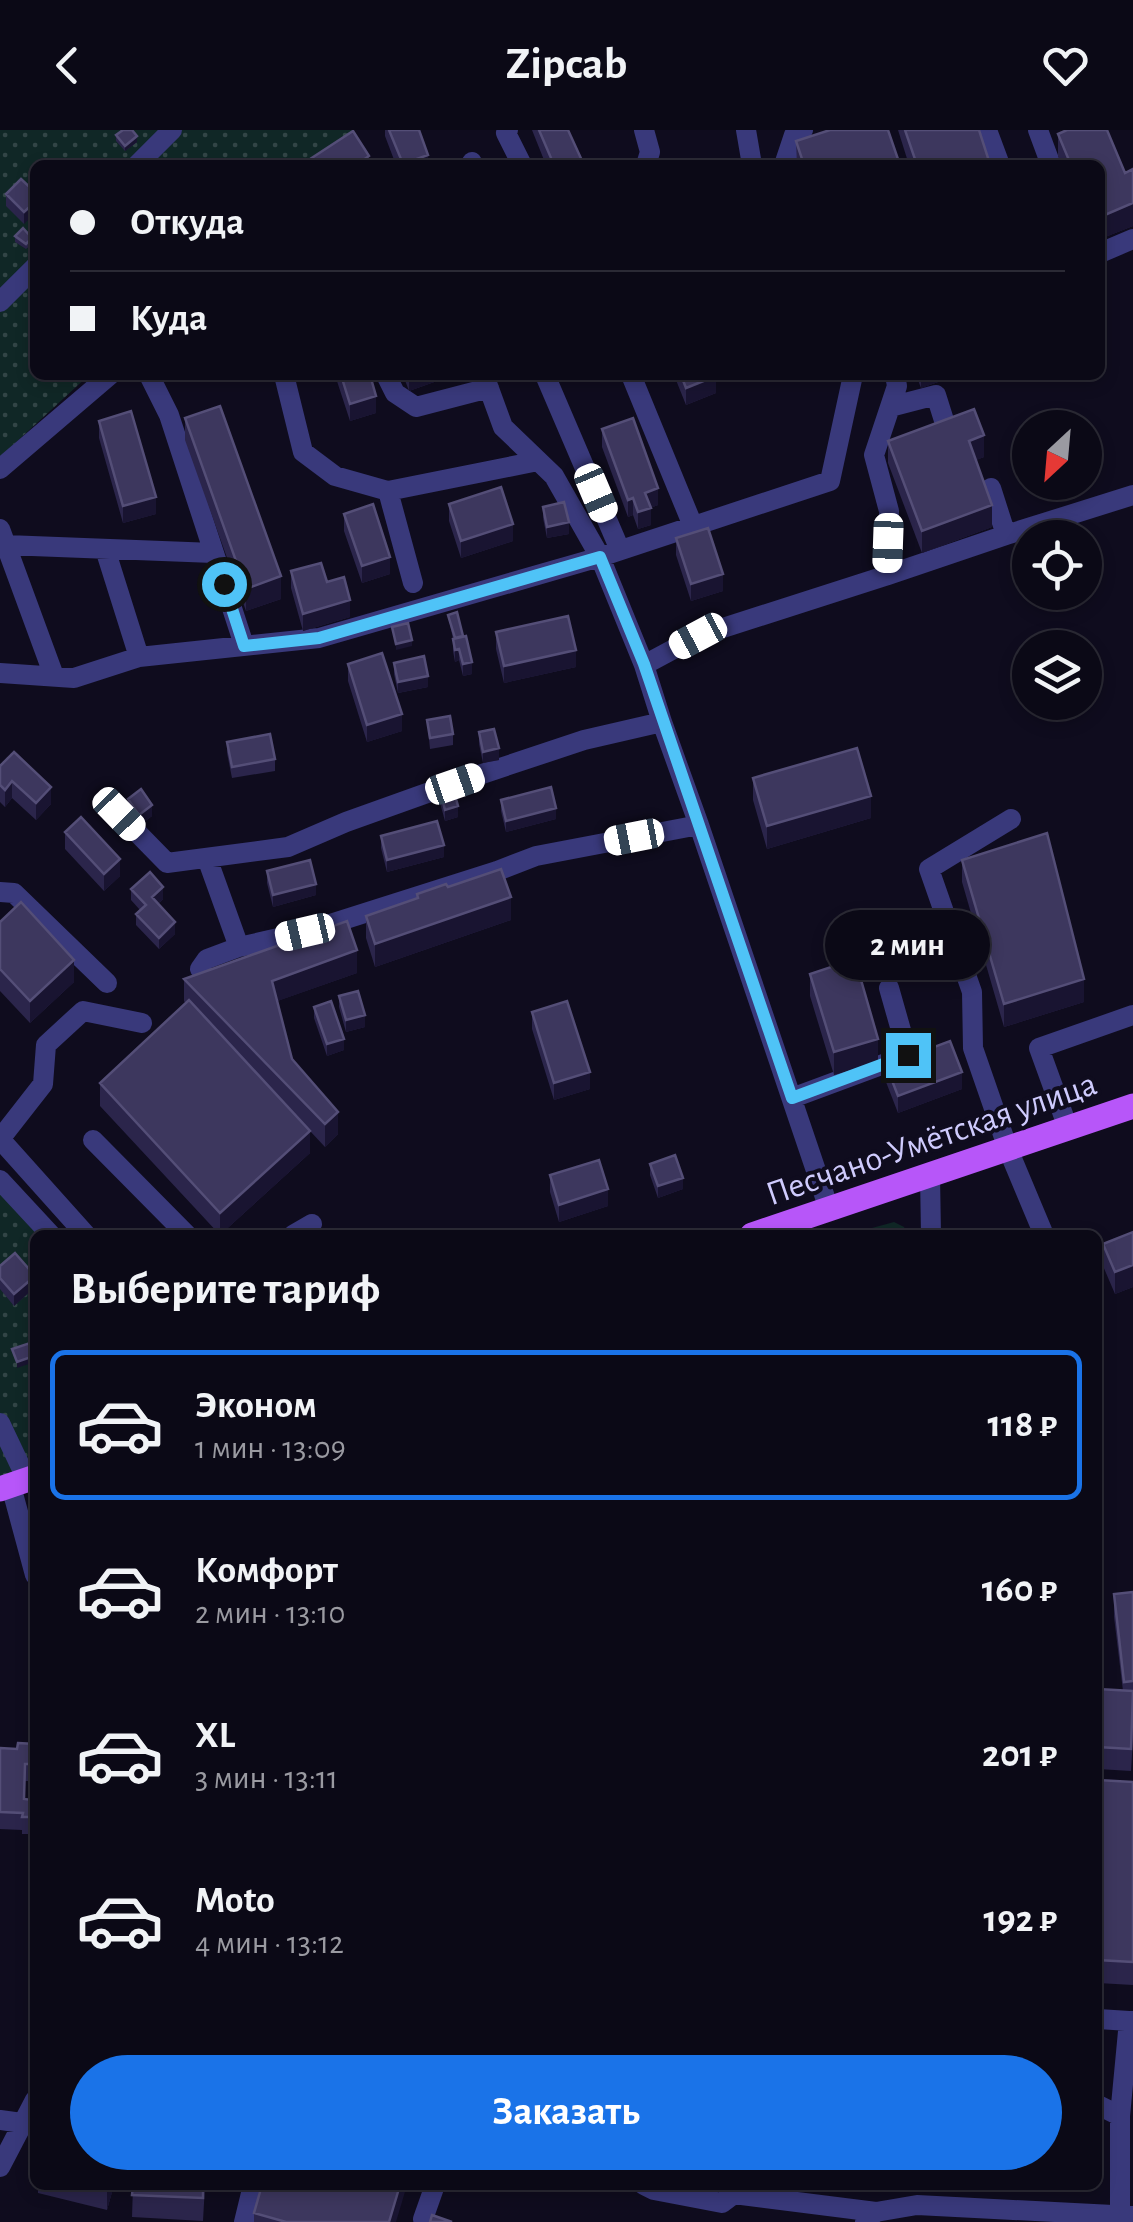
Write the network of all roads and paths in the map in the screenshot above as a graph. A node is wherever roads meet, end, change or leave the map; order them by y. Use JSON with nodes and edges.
{"nodes":[{"id":1,"x":172,"y":130,"type":"edge"},
{"id":2,"x":508,"y":130,"type":"edge"},
{"id":3,"x":644,"y":130,"type":"edge"},
{"id":4,"x":746,"y":130,"type":"edge"},
{"id":5,"x":803,"y":130,"type":"edge"},
{"id":6,"x":988,"y":130,"type":"edge"},
{"id":7,"x":1038,"y":130,"type":"edge"},
{"id":8,"x":142,"y":160,"type":"edge"},
{"id":9,"x":520,"y":160,"type":"edge"},
{"id":10,"x":648,"y":160,"type":"edge"},
{"id":11,"x":751,"y":160,"type":"edge"},
{"id":12,"x":786,"y":160,"type":"edge"},
{"id":13,"x":998,"y":160,"type":"edge"},
{"id":14,"x":1050,"y":160,"type":"edge"},
{"id":15,"x":1133,"y":239,"type":"edge"},
{"id":16,"x":1105,"y":251,"type":"edge"},
{"id":17,"x":30,"y":272,"type":"edge"},
{"id":18,"x":0,"y":302,"type":"edge"},
{"id":19,"x":104,"y":380,"type":"edge"},
{"id":20,"x":151,"y":380,"type":"edge"},
{"id":21,"x":285,"y":380,"type":"edge"},
{"id":22,"x":388,"y":380,"type":"edge"},
{"id":23,"x":547,"y":380,"type":"edge"},
{"id":24,"x":633,"y":380,"type":"edge"},
{"id":25,"x":852,"y":380,"type":"edge"},
{"id":26,"x":896,"y":380,"type":"edge"},
{"id":27,"x":486,"y":382,"type":"edge"},
{"id":28,"x":890,"y":407,"type":"junction"},
{"id":29,"x":947,"y":430,"type":"edge"},
{"id":30,"x":538,"y":460,"type":"junction"},
{"id":31,"x":0,"y":469,"type":"edge"},
{"id":32,"x":991,"y":488,"type":"edge"},
{"id":33,"x":388,"y":491,"type":"junction"},
{"id":34,"x":1133,"y":496,"type":"edge"},
{"id":35,"x":693,"y":526,"type":"junction"},
{"id":36,"x":1006,"y":535,"type":"junction"},
{"id":37,"x":3,"y":537,"type":"edge"},
{"id":38,"x":105,"y":549,"type":"junction"},
{"id":39,"x":620,"y":550,"type":"junction"},
{"id":40,"x":214,"y":553,"type":"junction"},
{"id":41,"x":600,"y":557,"type":"junction"},
{"id":42,"x":888,"y":575,"type":"junction"},
{"id":43,"x":413,"y":582,"type":"dead end"},
{"id":44,"x":244,"y":646,"type":"junction"},
{"id":45,"x":138,"y":657,"type":"junction"},
{"id":46,"x":644,"y":664,"type":"junction"},
{"id":47,"x":0,"y":673,"type":"edge"},
{"id":48,"x":54,"y":676,"type":"junction"},
{"id":49,"x":662,"y":722,"type":"junction"},
{"id":50,"x":119,"y":814,"type":"dead end"},
{"id":51,"x":1011,"y":819,"type":"dead end"},
{"id":52,"x":699,"y":825,"type":"junction"},
{"id":53,"x":207,"y":858,"type":"junction"},
{"id":54,"x":0,"y":892,"type":"edge"},
{"id":55,"x":238,"y":946,"type":"junction"},
{"id":56,"x":200,"y":969,"type":"edge"},
{"id":57,"x":107,"y":982,"type":"dead end"},
{"id":58,"x":889,"y":988,"type":"dead end"},
{"id":59,"x":1133,"y":1015,"type":"edge"},
{"id":60,"x":142,"y":1022,"type":"dead end"},
{"id":61,"x":792,"y":1098,"type":"junction"},
{"id":62,"x":1133,"y":1106,"type":"edge"},
{"id":63,"x":1068,"y":1128,"type":"junction"},
{"id":64,"x":0,"y":1139,"type":"edge"},
{"id":65,"x":92,"y":1140,"type":"dead end"},
{"id":66,"x":1008,"y":1149,"type":"junction"},
{"id":67,"x":930,"y":1175,"type":"junction"},
{"id":68,"x":0,"y":1180,"type":"edge"},
{"id":69,"x":830,"y":1208,"type":"junction"},
{"id":70,"x":793,"y":1229,"type":"edge"},
{"id":71,"x":46,"y":1230,"type":"edge"},
{"id":72,"x":82,"y":1230,"type":"edge"},
{"id":73,"x":182,"y":1230,"type":"edge"},
{"id":74,"x":931,"y":1230,"type":"edge"},
{"id":75,"x":1042,"y":1230,"type":"edge"},
{"id":76,"x":0,"y":1423,"type":"edge"},
{"id":77,"x":18,"y":1483,"type":"edge"},
{"id":78,"x":30,"y":1548,"type":"edge"},
{"id":79,"x":1102,"y":2019,"type":"edge"},
{"id":80,"x":1131,"y":2021,"type":"edge"},
{"id":81,"x":1102,"y":2107,"type":"edge"},
{"id":82,"x":30,"y":2109,"type":"edge"},
{"id":83,"x":1120,"y":2116,"type":"junction"},
{"id":84,"x":0,"y":2120,"type":"edge"},
{"id":85,"x":22,"y":2124,"type":"junction"},
{"id":86,"x":0,"y":2167,"type":"edge"},
{"id":87,"x":252,"y":2190,"type":"edge"},
{"id":88,"x":433,"y":2190,"type":"edge"},
{"id":89,"x":654,"y":2190,"type":"edge"},
{"id":90,"x":734,"y":2190,"type":"edge"},
{"id":91,"x":914,"y":2195,"type":"edge"},
{"id":92,"x":988,"y":2216,"type":"edge"},
{"id":93,"x":1126,"y":2216,"type":"edge"},
{"id":94,"x":871,"y":2217,"type":"edge"},
{"id":95,"x":424,"y":2221,"type":"edge"},
{"id":96,"x":244,"y":2222,"type":"edge"}],
"edges":[{"from":1,"to":8,"type":"street"},
{"from":2,"to":9,"type":"street"},
{"from":3,"to":10,"type":"street"},
{"from":4,"to":11,"type":"street"},
{"from":5,"to":12,"type":"street"},
{"from":6,"to":13,"type":"street"},
{"from":7,"to":14,"type":"street"},
{"from":15,"to":16,"type":"street"},
{"from":17,"to":18,"type":"street"},
{"from":19,"to":31,"type":"street"},
{"from":20,"to":40,"type":"street"},
{"from":21,"to":33,"type":"street"},
{"from":22,"to":27,"type":"street"},
{"from":23,"to":39,"type":"street"},
{"from":24,"to":35,"type":"street"},
{"from":25,"to":35,"type":"street"},
{"from":26,"to":28,"type":"street"},
{"from":27,"to":30,"type":"street"},
{"from":28,"to":29,"type":"street"},
{"from":28,"to":42,"type":"street"},
{"from":30,"to":33,"type":"street"},
{"from":30,"to":41,"type":"street"},
{"from":32,"to":36,"type":"street"},
{"from":33,"to":43,"type":"street"},
{"from":34,"to":36,"type":"street"},
{"from":35,"to":39,"type":"street"},
{"from":36,"to":42,"type":"street"},
{"from":37,"to":38,"type":"street"},
{"from":37,"to":48,"type":"street"},
{"from":38,"to":40,"type":"street"},
{"from":38,"to":45,"type":"street"},
{"from":39,"to":41,"type":"street"},
{"from":40,"to":44,"type":"street"},
{"from":41,"to":44,"type":"street"},
{"from":41,"to":46,"type":"street"},
{"from":42,"to":46,"type":"street"},
{"from":44,"to":45,"type":"street"},
{"from":45,"to":48,"type":"street"},
{"from":46,"to":49,"type":"street"},
{"from":47,"to":48,"type":"street"},
{"from":49,"to":52,"type":"street"},
{"from":49,"to":53,"type":"street"},
{"from":50,"to":53,"type":"street"},
{"from":51,"to":66,"type":"street"},
{"from":52,"to":55,"type":"street"},
{"from":52,"to":61,"type":"street"},
{"from":53,"to":55,"type":"street"},
{"from":54,"to":57,"type":"street"},
{"from":55,"to":56,"type":"street"},
{"from":58,"to":61,"type":"street"},
{"from":59,"to":63,"type":"street"},
{"from":60,"to":64,"type":"street"},
{"from":61,"to":69,"type":"street"},
{"from":62,"to":63,"type":"main road","name":"Песчано-Умётская улица"},
{"from":63,"to":66,"type":"main road","name":"Песчано-Умётская улица"},
{"from":64,"to":72,"type":"street"},
{"from":65,"to":73,"type":"street"},
{"from":66,"to":67,"type":"main road","name":"Песчано-Умётская улица"},
{"from":66,"to":75,"type":"street"},
{"from":67,"to":69,"type":"main road","name":"Песчано-Умётская улица"},
{"from":67,"to":74,"type":"street"},
{"from":68,"to":71,"type":"street"},
{"from":69,"to":70,"type":"main road","name":"Песчано-Умётская улица"},
{"from":76,"to":77,"type":"street"},
{"from":77,"to":78,"type":"street"},
{"from":79,"to":80,"type":"street"},
{"from":80,"to":83,"type":"street"},
{"from":81,"to":83,"type":"street"},
{"from":82,"to":85,"type":"street"},
{"from":83,"to":93,"type":"street"},
{"from":84,"to":85,"type":"street"},
{"from":85,"to":86,"type":"street"},
{"from":87,"to":96,"type":"street"},
{"from":88,"to":95,"type":"street"},
{"from":89,"to":90,"type":"street"},
{"from":90,"to":94,"type":"street"},
{"from":91,"to":92,"type":"street"},
{"from":91,"to":94,"type":"street"},
{"from":92,"to":93,"type":"street"}]}
